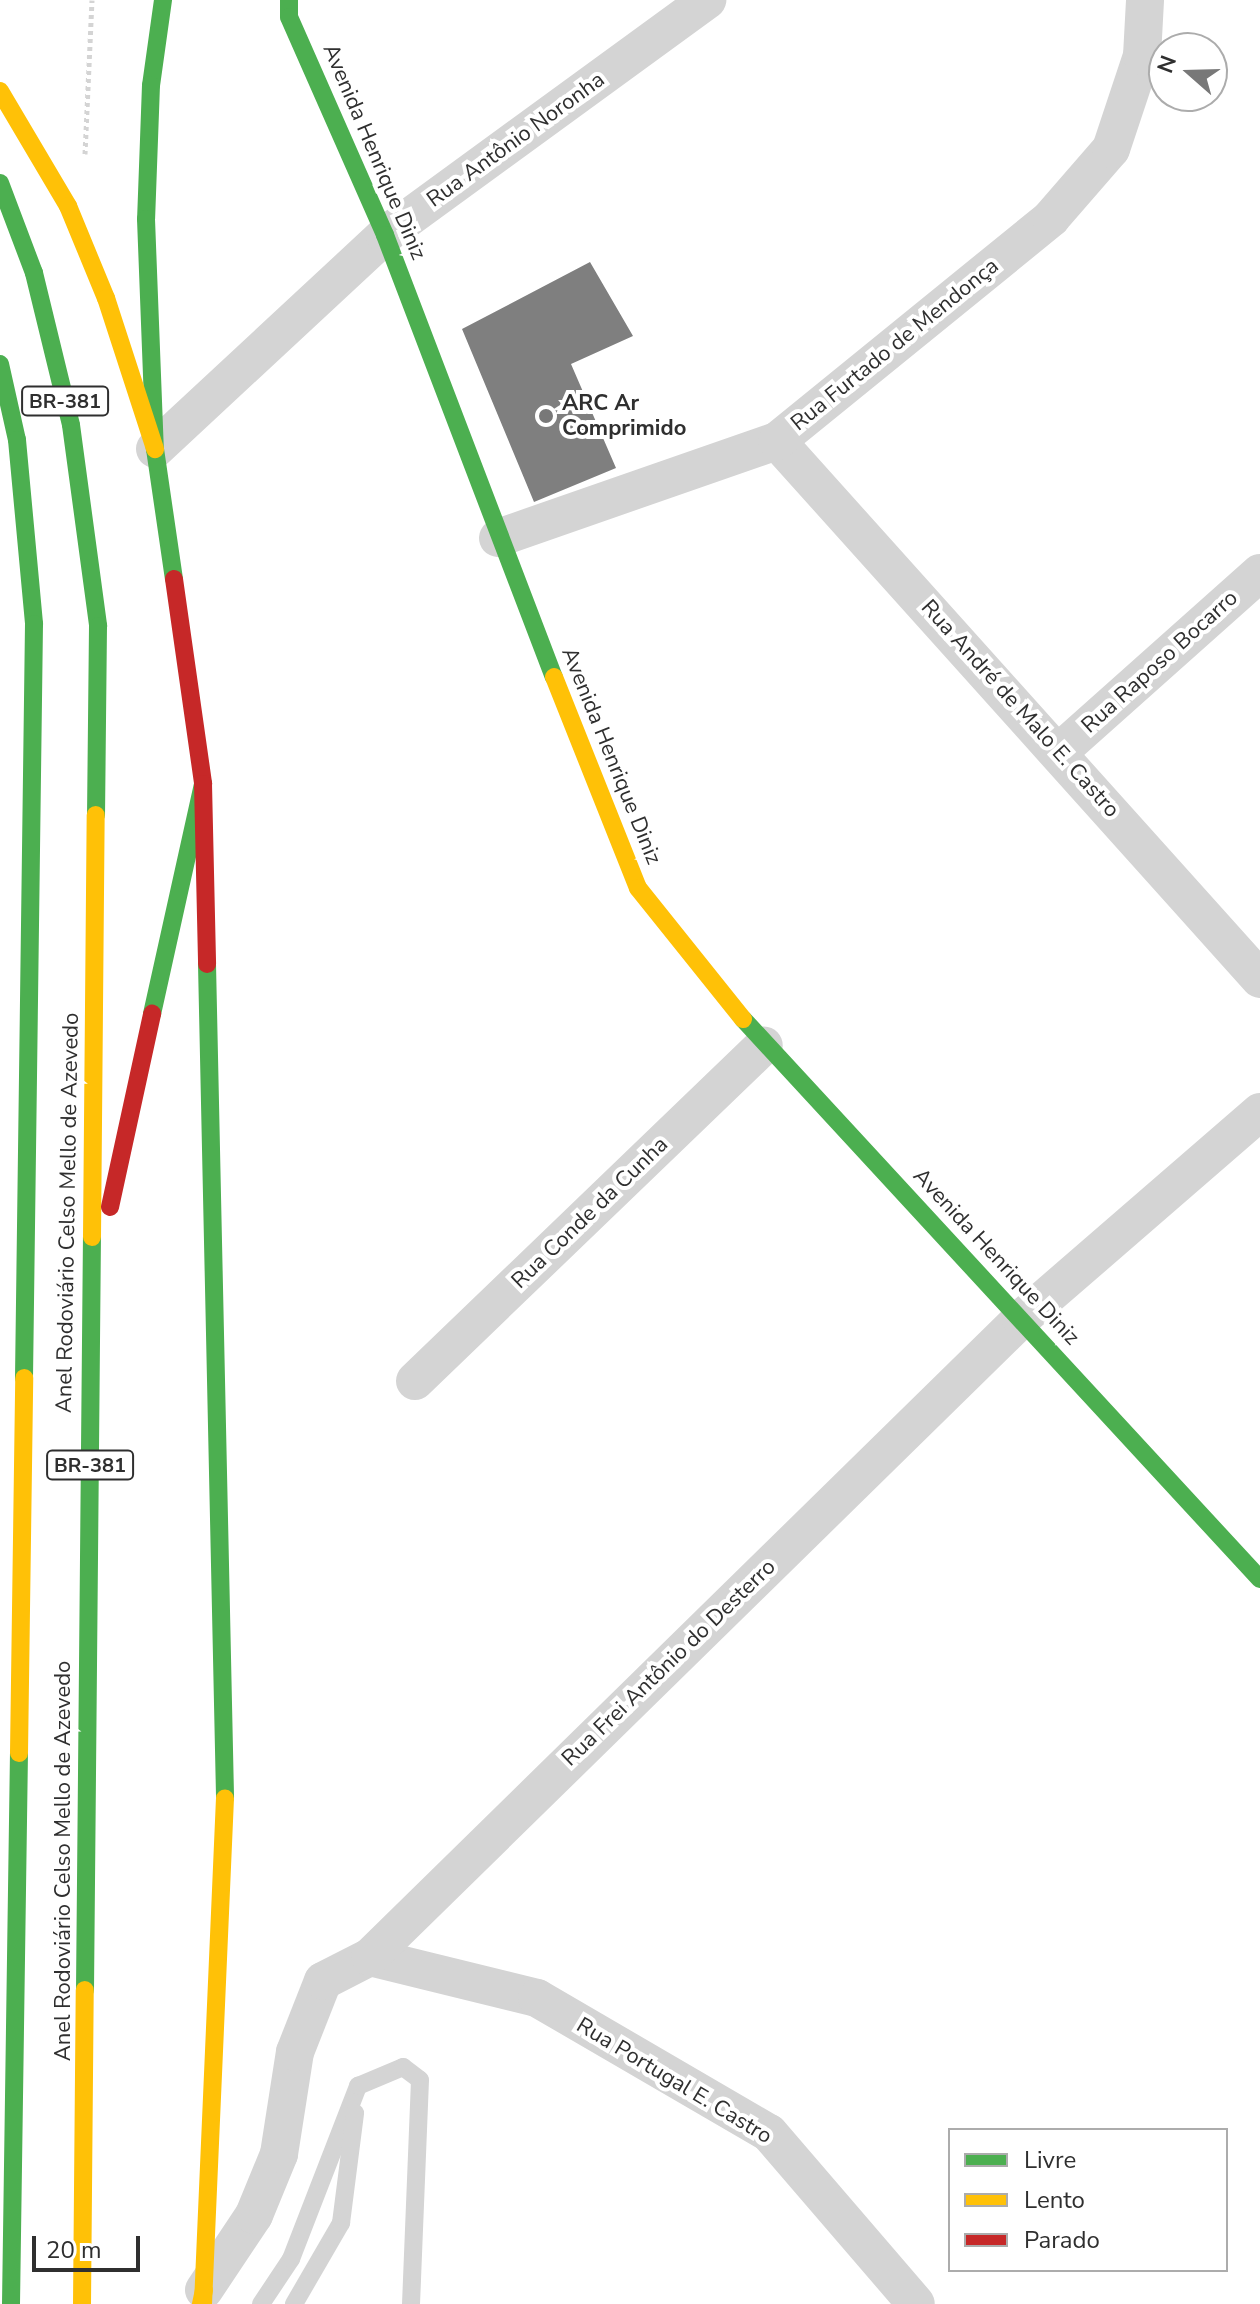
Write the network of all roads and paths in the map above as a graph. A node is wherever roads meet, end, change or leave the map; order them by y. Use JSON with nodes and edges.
{"nodes":[{"id":1,"x":92,"y":0,"type":"edge"},
{"id":2,"x":163,"y":0,"type":"edge"},
{"id":3,"x":289,"y":0,"type":"edge"},
{"id":4,"x":707,"y":0,"type":"edge"},
{"id":5,"x":1145,"y":0,"type":"edge"},
{"id":6,"x":0,"y":91,"type":"edge"},
{"id":7,"x":84,"y":163,"type":"dead end"},
{"id":8,"x":0,"y":183,"type":"edge"},
{"id":9,"x":385,"y":235,"type":"junction"},
{"id":10,"x":0,"y":364,"type":"edge"},
{"id":11,"x":777,"y":441,"type":"junction"},
{"id":12,"x":155,"y":449,"type":"junction"},
{"id":13,"x":498,"y":538,"type":"junction"},
{"id":14,"x":1260,"y":573,"type":"edge"},
{"id":15,"x":1059,"y":752,"type":"junction"},
{"id":16,"x":203,"y":784,"type":"junction"},
{"id":17,"x":31,"y":877,"type":"junction"},
{"id":18,"x":1260,"y":979,"type":"edge"},
{"id":19,"x":9,"y":1024,"type":"dead end"},
{"id":20,"x":764,"y":1045,"type":"junction"},
{"id":21,"x":1260,"y":1112,"type":"edge"},
{"id":22,"x":91,"y":1295,"type":"junction"},
{"id":23,"x":1021,"y":1319,"type":"junction"},
{"id":24,"x":415,"y":1381,"type":"dead end"},
{"id":25,"x":1260,"y":1579,"type":"edge"},
{"id":26,"x":370,"y":1957,"type":"junction"},
{"id":27,"x":358,"y":2086,"type":"junction"},
{"id":28,"x":202,"y":2299,"type":"edge"},
{"id":29,"x":911,"y":2302,"type":"edge"},
{"id":30,"x":11,"y":2304,"type":"edge"},
{"id":31,"x":82,"y":2304,"type":"edge"},
{"id":32,"x":261,"y":2304,"type":"edge"},
{"id":33,"x":294,"y":2304,"type":"edge"},
{"id":34,"x":411,"y":2304,"type":"edge"}],
"edges":[{"from":1,"to":7,"type":"path"},
{"from":2,"to":12,"type":"main road"},
{"from":3,"to":9,"type":"main road","name":"Avenida Henrique Diniz"},
{"from":4,"to":9,"type":"street","name":"Rua Antônio Noronha"},
{"from":5,"to":11,"type":"street","name":"Rua Furtado de Mendonça"},
{"from":6,"to":12,"type":"main road"},
{"from":8,"to":22,"type":"main road","name":"Anel Rodoviário Celso Mello de Azevedo","number":"BR-381"},
{"from":9,"to":12,"type":"street","name":"Rua Antônio Noronha"},
{"from":9,"to":13,"type":"main road","name":"Avenida Henrique Diniz"},
{"from":10,"to":17,"type":"main road","name":"Anel Rodoviário Celso Mello de Azevedo","number":"BR-381"},
{"from":11,"to":13,"type":"street","name":"Rua Furtado de Mendonça"},
{"from":11,"to":15,"type":"street","name":"Rua André de Malo E. Castro"},
{"from":12,"to":16,"type":"main road"},
{"from":13,"to":20,"type":"main road","name":"Avenida Henrique Diniz"},
{"from":14,"to":15,"type":"street","name":"Rua Raposo Bocarro"},
{"from":15,"to":18,"type":"street","name":"Rua André de Malo E. Castro"},
{"from":16,"to":22,"type":"main road"},
{"from":16,"to":28,"type":"main road"},
{"from":17,"to":19,"type":"main road"},
{"from":17,"to":30,"type":"main road","name":"Anel Rodoviário Celso Mello de Azevedo","number":"BR-381"},
{"from":20,"to":23,"type":"main road","name":"Avenida Henrique Diniz"},
{"from":20,"to":24,"type":"street","name":"Rua Conde da Cunha"},
{"from":21,"to":23,"type":"street","name":"Rua Frei Antônio do Desterro"},
{"from":22,"to":31,"type":"main road","name":"Anel Rodoviário Celso Mello de Azevedo","number":"BR-381"},
{"from":23,"to":25,"type":"main road","name":"Avenida Henrique Diniz"},
{"from":23,"to":26,"type":"street","name":"Rua Frei Antônio do Desterro"},
{"from":26,"to":28,"type":"street","name":"Rua Frei Antônio do Desterro"},
{"from":26,"to":29,"type":"street","name":"Rua Portugal E. Castro"},
{"from":27,"to":32,"type":"lane"},
{"from":27,"to":33,"type":"lane"},
{"from":27,"to":34,"type":"lane"}]}
